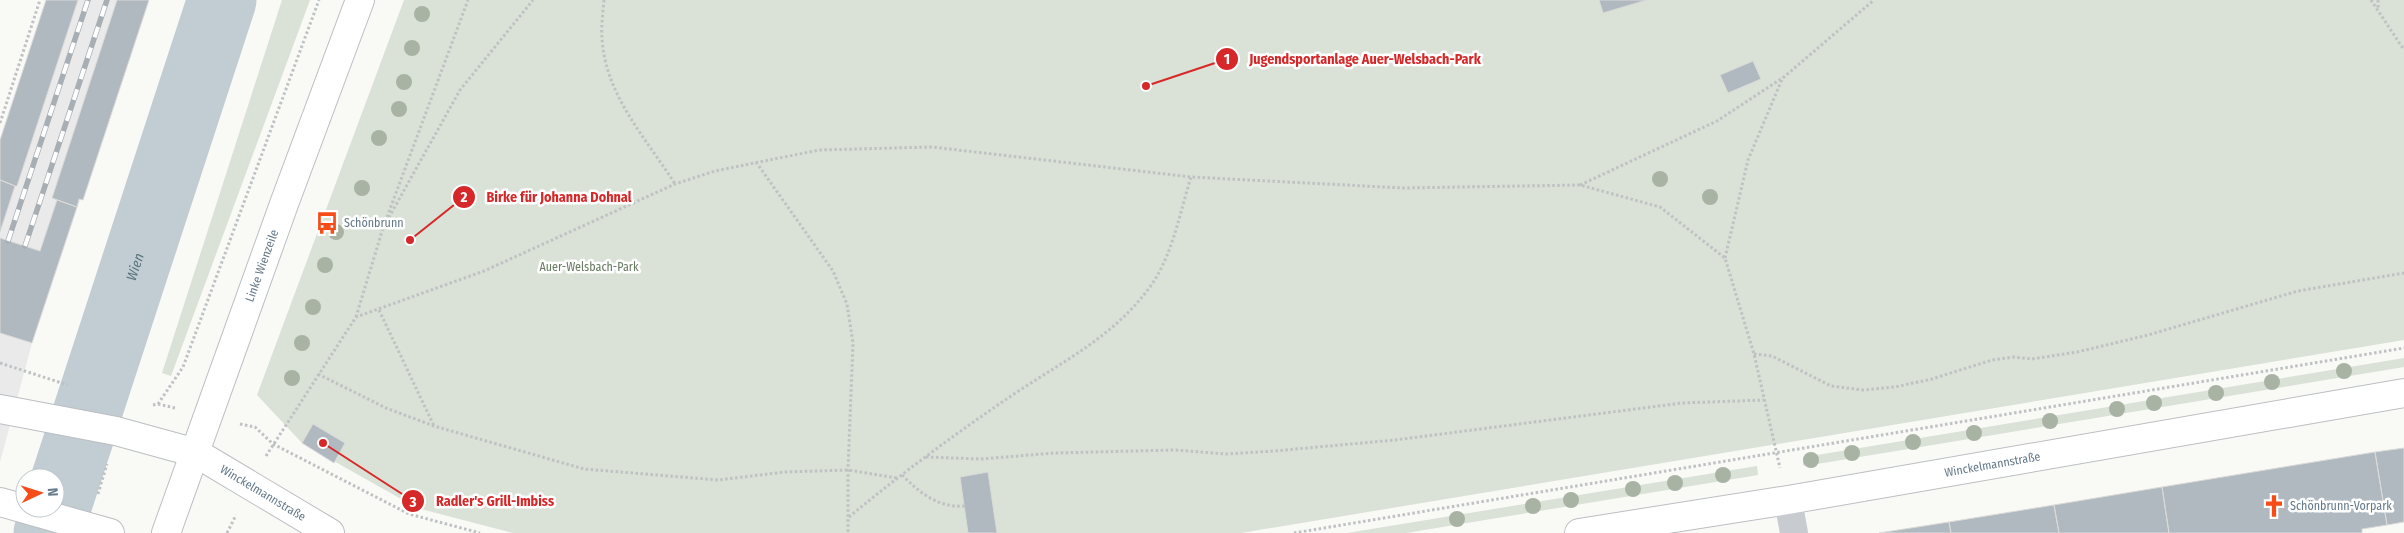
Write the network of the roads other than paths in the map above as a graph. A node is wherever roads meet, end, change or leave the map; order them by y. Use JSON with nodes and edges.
{"nodes":[{"id":1,"x":360,"y":0,"type":"edge"},
{"id":2,"x":2404,"y":393,"type":"edge"},
{"id":3,"x":0,"y":410,"type":"edge"},
{"id":4,"x":196,"y":452,"type":"junction"},
{"id":5,"x":1788,"y":500,"type":"junction"},
{"id":6,"x":0,"y":502,"type":"edge"},
{"id":7,"x":102,"y":531,"type":"edge"},
{"id":8,"x":166,"y":533,"type":"edge"},
{"id":9,"x":330,"y":533,"type":"edge"},
{"id":10,"x":1579,"y":533,"type":"edge"},
{"id":11,"x":1794,"y":533,"type":"edge"}],
"edges":[{"from":1,"to":4,"type":"main road","name":"Linke Wienzeile"},
{"from":2,"to":5,"type":"main road","name":"Winckelmannstraße"},
{"from":3,"to":4,"type":"main road","name":"Winckelmannstraße"},
{"from":4,"to":8,"type":"main road","name":"Linke Wienzeile"},
{"from":4,"to":9,"type":"main road","name":"Winckelmannstraße"},
{"from":5,"to":10,"type":"main road","name":"Winckelmannstraße"},
{"from":5,"to":11,"type":"street"},
{"from":6,"to":7,"type":"main road"}]}
